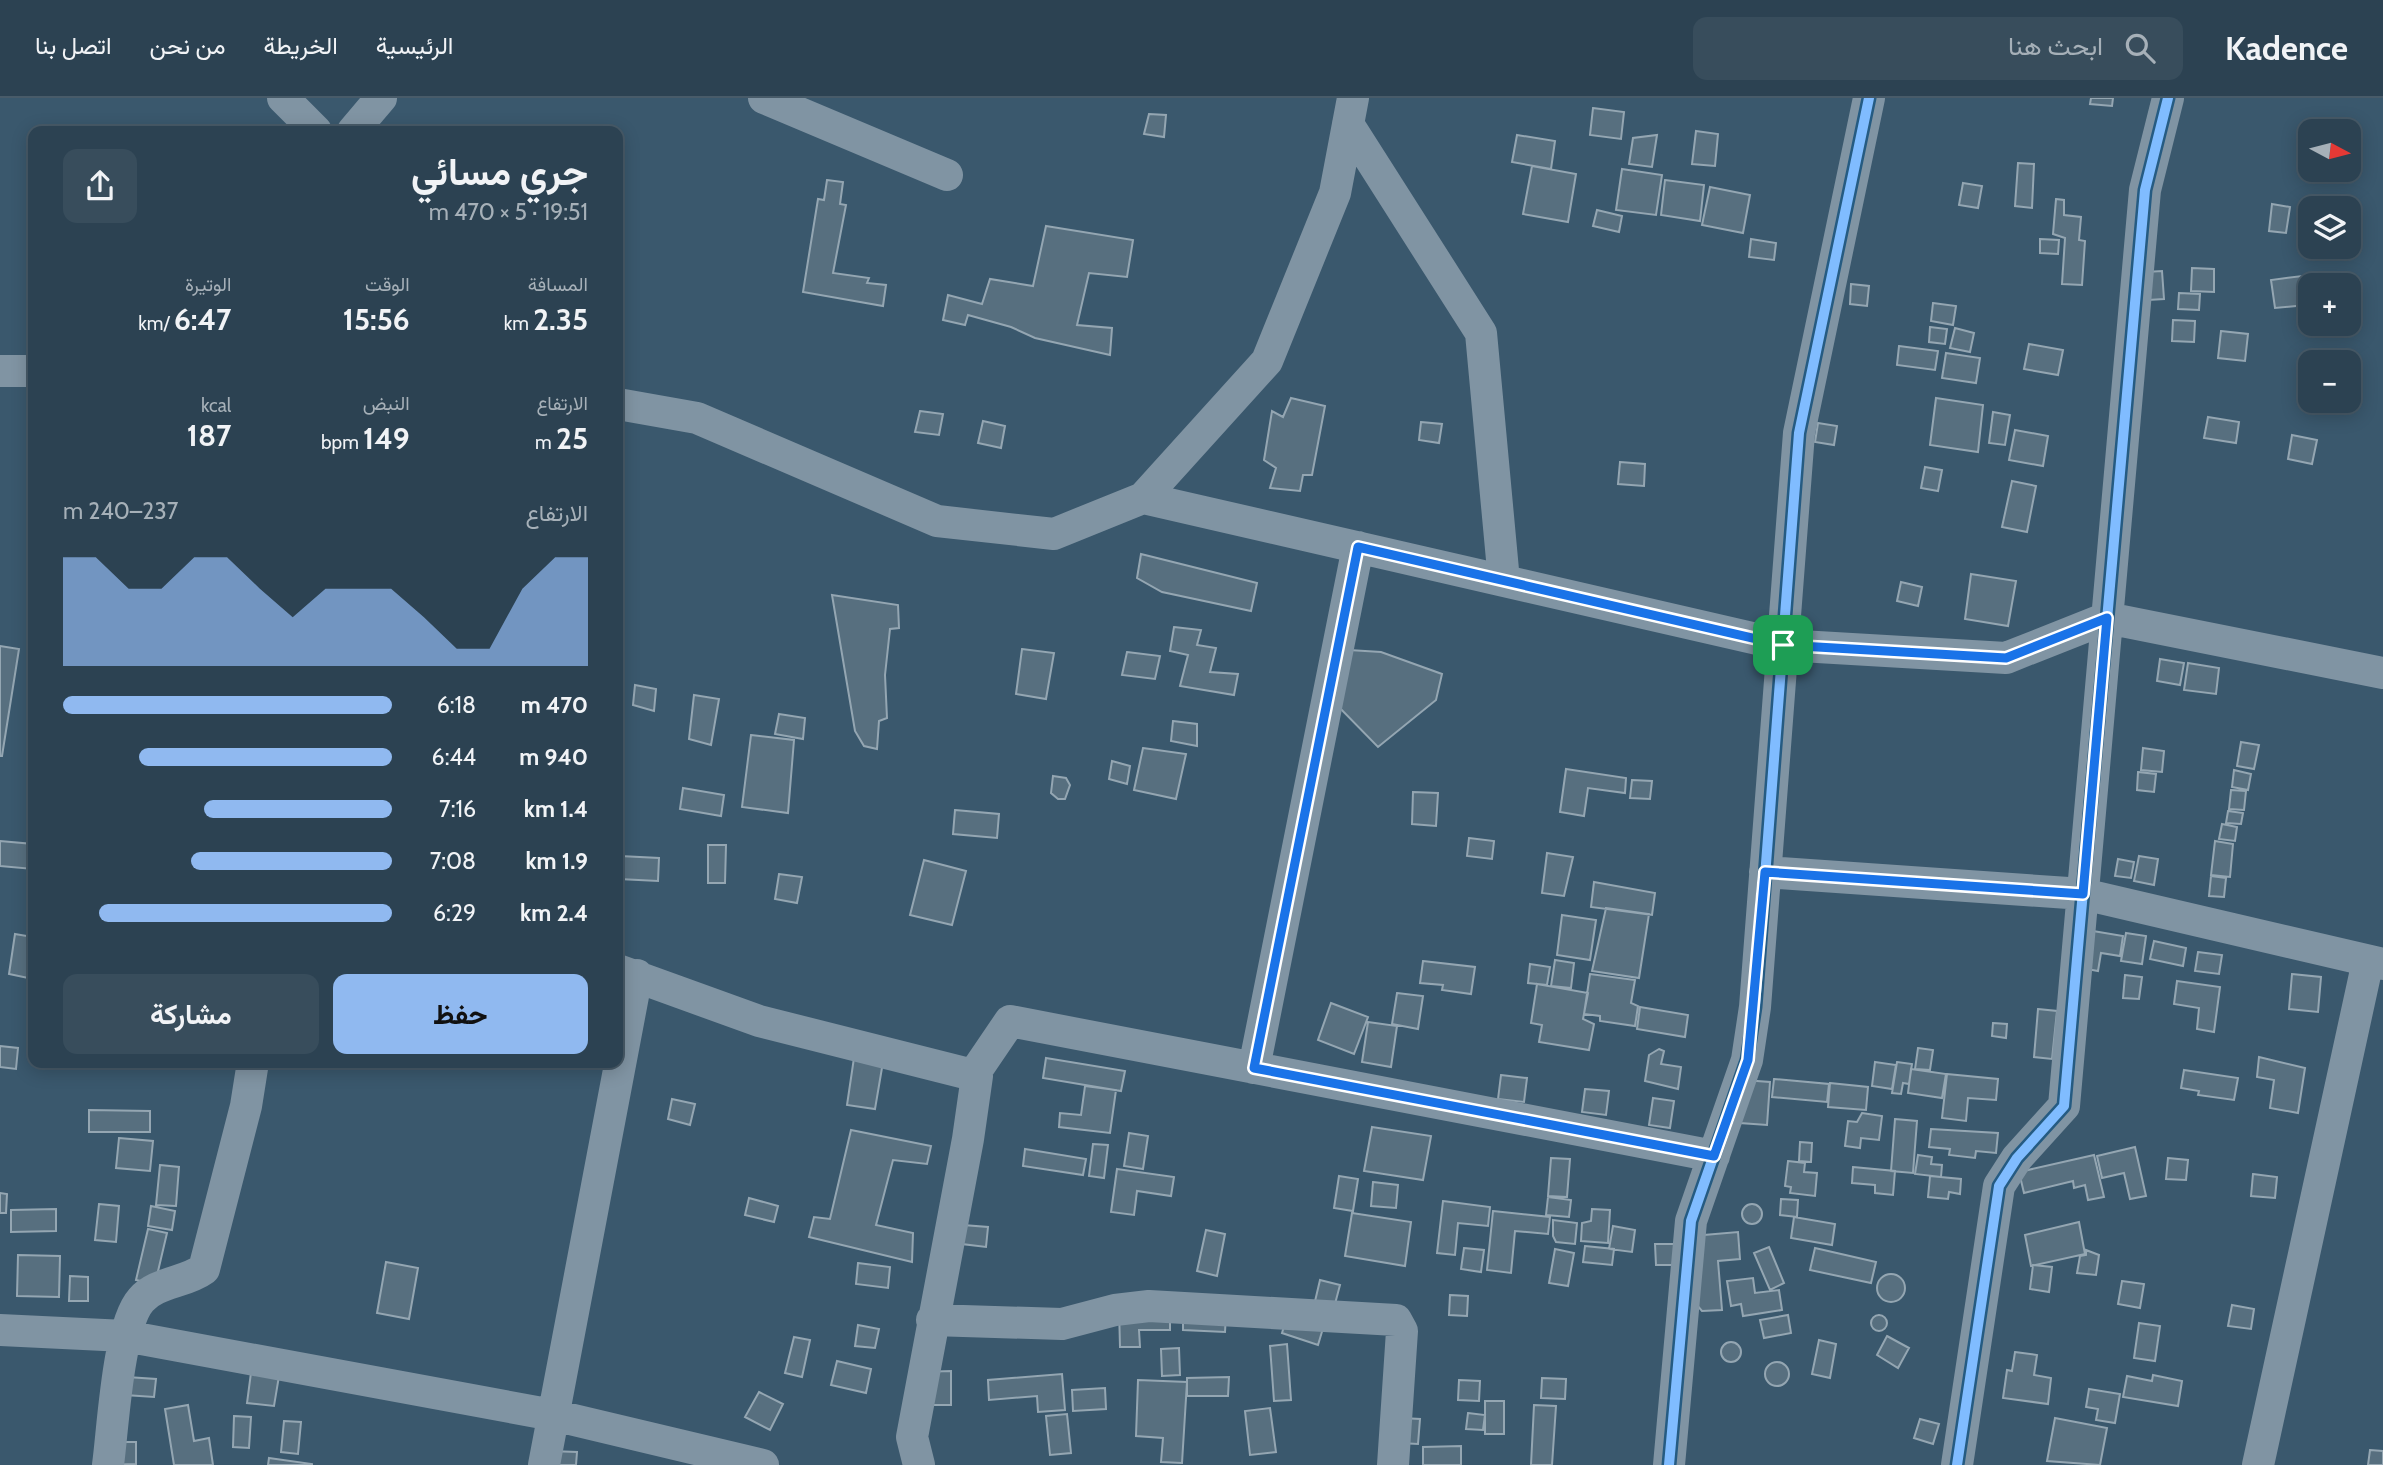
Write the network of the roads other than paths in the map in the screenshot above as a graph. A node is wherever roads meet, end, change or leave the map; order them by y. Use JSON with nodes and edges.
{"nodes":[{"id":1,"x":283,"y":98,"type":"edge"},
{"id":2,"x":381,"y":98,"type":"edge"},
{"id":3,"x":764,"y":98,"type":"edge"},
{"id":4,"x":1869,"y":98,"type":"edge"},
{"id":5,"x":2168,"y":98,"type":"edge"},
{"id":6,"x":1351,"y":111,"type":"edge"},
{"id":7,"x":311,"y":126,"type":"edge"},
{"id":8,"x":357,"y":126,"type":"edge"},
{"id":9,"x":947,"y":175,"type":"dead end"},
{"id":10,"x":0,"y":371,"type":"edge"},
{"id":11,"x":28,"y":371,"type":"edge"},
{"id":12,"x":623,"y":405,"type":"edge"},
{"id":13,"x":1143,"y":498,"type":"junction"},
{"id":14,"x":1358,"y":547,"type":"junction"},
{"id":15,"x":1504,"y":581,"type":"junction"},
{"id":16,"x":2107,"y":618,"type":"junction"},
{"id":17,"x":1783,"y":645,"type":"junction"},
{"id":18,"x":2383,"y":673,"type":"edge"},
{"id":19,"x":1765,"y":872,"type":"junction"},
{"id":20,"x":2083,"y":894,"type":"junction"},
{"id":21,"x":2376,"y":963,"type":"edge"},
{"id":22,"x":628,"y":973,"type":"edge"},
{"id":23,"x":623,"y":1002,"type":"edge"},
{"id":24,"x":252,"y":1068,"type":"edge"},
{"id":25,"x":612,"y":1068,"type":"edge"},
{"id":26,"x":1254,"y":1068,"type":"junction"},
{"id":27,"x":975,"y":1074,"type":"junction"},
{"id":28,"x":1714,"y":1156,"type":"junction"},
{"id":29,"x":932,"y":1320,"type":"junction"},
{"id":30,"x":0,"y":1330,"type":"edge"},
{"id":31,"x":125,"y":1336,"type":"junction"},
{"id":32,"x":553,"y":1415,"type":"junction"},
{"id":33,"x":709,"y":1459,"type":"edge"},
{"id":34,"x":108,"y":1465,"type":"edge"},
{"id":35,"x":544,"y":1465,"type":"edge"},
{"id":36,"x":762,"y":1465,"type":"edge"},
{"id":37,"x":919,"y":1465,"type":"edge"},
{"id":38,"x":1393,"y":1465,"type":"edge"},
{"id":39,"x":1669,"y":1465,"type":"edge"},
{"id":40,"x":1957,"y":1465,"type":"edge"},
{"id":41,"x":2258,"y":1465,"type":"edge"}],
"edges":[{"from":1,"to":7,"type":"street"},
{"from":2,"to":8,"type":"street"},
{"from":3,"to":9,"type":"street"},
{"from":4,"to":17,"type":"street"},
{"from":5,"to":16,"type":"street"},
{"from":6,"to":13,"type":"street"},
{"from":6,"to":15,"type":"street"},
{"from":10,"to":11,"type":"street"},
{"from":12,"to":13,"type":"street"},
{"from":13,"to":14,"type":"street"},
{"from":14,"to":15,"type":"street"},
{"from":14,"to":26,"type":"street"},
{"from":15,"to":17,"type":"street"},
{"from":16,"to":17,"type":"street"},
{"from":16,"to":18,"type":"street"},
{"from":16,"to":20,"type":"street"},
{"from":17,"to":19,"type":"street"},
{"from":19,"to":20,"type":"street"},
{"from":19,"to":28,"type":"street"},
{"from":20,"to":21,"type":"street"},
{"from":20,"to":40,"type":"street"},
{"from":21,"to":41,"type":"street"},
{"from":22,"to":23,"type":"street"},
{"from":22,"to":27,"type":"street"},
{"from":24,"to":31,"type":"street"},
{"from":25,"to":32,"type":"street"},
{"from":26,"to":27,"type":"street"},
{"from":26,"to":28,"type":"street"},
{"from":27,"to":29,"type":"street"},
{"from":28,"to":39,"type":"street"},
{"from":29,"to":37,"type":"street"},
{"from":29,"to":38,"type":"street"},
{"from":30,"to":31,"type":"street"},
{"from":31,"to":32,"type":"street"},
{"from":31,"to":34,"type":"street"},
{"from":32,"to":33,"type":"street"},
{"from":32,"to":35,"type":"street"},
{"from":33,"to":36,"type":"street"}]}
